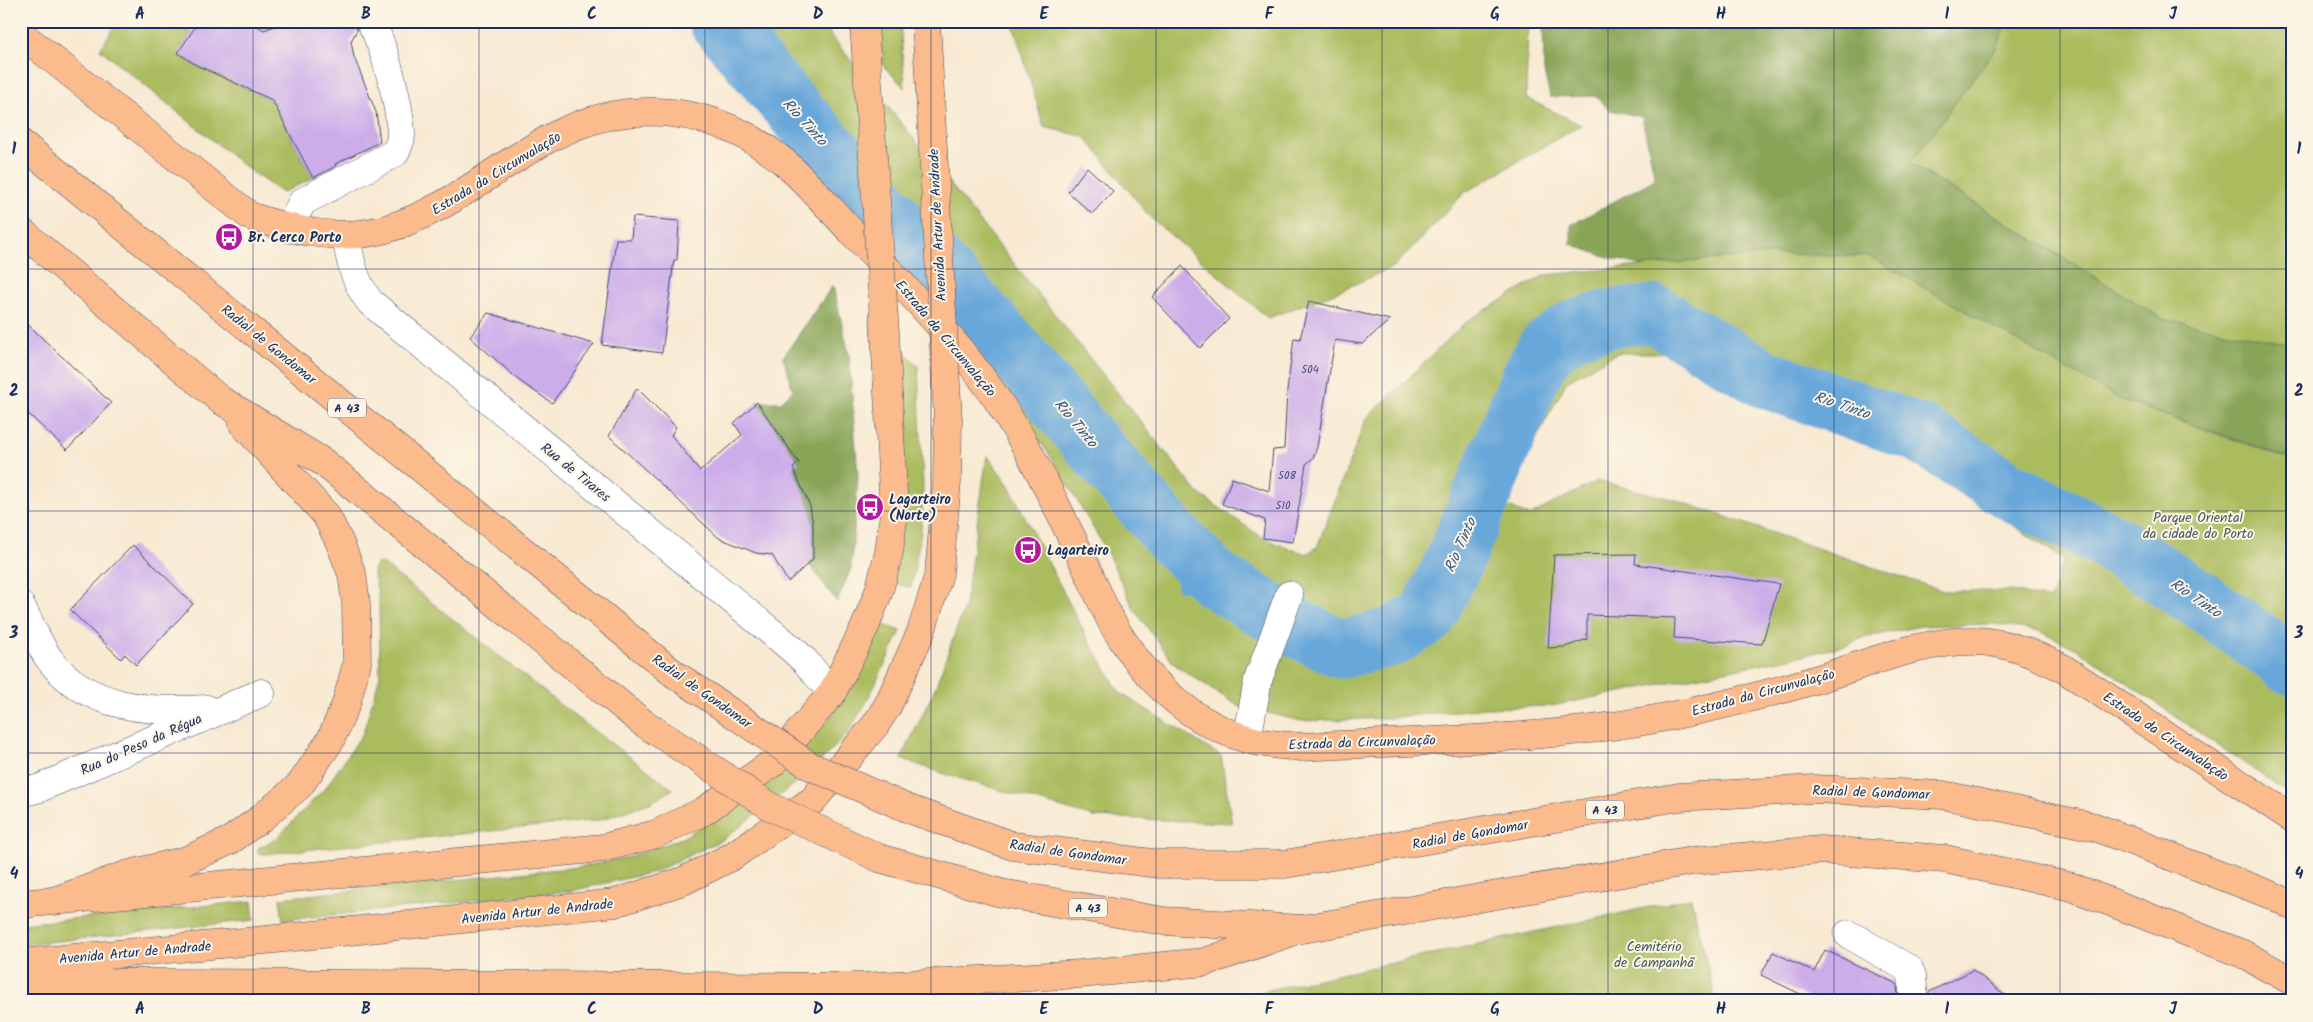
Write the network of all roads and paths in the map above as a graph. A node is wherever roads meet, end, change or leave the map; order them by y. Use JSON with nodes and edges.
{"nodes":[{"id":1,"x":370,"y":21,"type":"edge"},
{"id":2,"x":926,"y":21,"type":"edge"},
{"id":3,"x":863,"y":23,"type":"edge"},
{"id":4,"x":21,"y":34,"type":"edge"},
{"id":5,"x":21,"y":143,"type":"edge"},
{"id":6,"x":289,"y":229,"type":"junction"},
{"id":7,"x":21,"y":231,"type":"edge"},
{"id":8,"x":346,"y":235,"type":"junction"},
{"id":9,"x":219,"y":399,"type":"junction"},
{"id":10,"x":1289,"y":595,"type":"dead end"},
{"id":11,"x":21,"y":606,"type":"edge"},
{"id":12,"x":261,"y":693,"type":"dead end"},
{"id":13,"x":832,"y":693,"type":"junction"},
{"id":14,"x":221,"y":708,"type":"junction"},
{"id":15,"x":1247,"y":739,"type":"junction"},
{"id":16,"x":21,"y":793,"type":"edge"},
{"id":17,"x":2292,"y":818,"type":"edge"},
{"id":18,"x":57,"y":900,"type":"junction"},
{"id":19,"x":21,"y":904,"type":"edge"},
{"id":20,"x":2292,"y":906,"type":"edge"},
{"id":21,"x":1302,"y":929,"type":"junction"},
{"id":22,"x":1848,"y":934,"type":"dead end"},
{"id":23,"x":21,"y":963,"type":"edge"},
{"id":24,"x":2292,"y":981,"type":"edge"},
{"id":25,"x":21,"y":982,"type":"edge"},
{"id":26,"x":1914,"y":1001,"type":"edge"}],
"edges":[{"from":1,"to":6,"type":"street"},
{"from":2,"to":23,"type":"main road","name":"Avenida Artur de Andrade","bridge":true},
{"from":3,"to":13,"type":"main road","bridge":true},
{"from":4,"to":6,"type":"main road","name":"Estrada da Circunvalação"},
{"from":5,"to":20,"type":"main road","name":"Radial de Gondomar","number":"A 43","bridge":true},
{"from":6,"to":8,"type":"main road","name":"Estrada da Circunvalação"},
{"from":7,"to":9,"type":"main road","number":"A 43"},
{"from":8,"to":13,"type":"street","name":"Rua de Tirares"},
{"from":8,"to":15,"type":"main road","name":"Estrada da Circunvalação"},
{"from":9,"to":18,"type":"main road"},
{"from":9,"to":21,"type":"main road","number":"A 43","bridge":true},
{"from":10,"to":15,"type":"street"},
{"from":11,"to":14,"type":"street"},
{"from":12,"to":14,"type":"street","name":"Rua do Peso da Régua"},
{"from":13,"to":18,"type":"main road"},
{"from":14,"to":16,"type":"street","name":"Rua do Peso da Régua"},
{"from":15,"to":17,"type":"main road","name":"Estrada da Circunvalação"},
{"from":18,"to":19,"type":"main road"},
{"from":21,"to":24,"type":"main road","number":"A 43"},
{"from":21,"to":25,"type":"main road"},
{"from":22,"to":26,"type":"street"}]}
